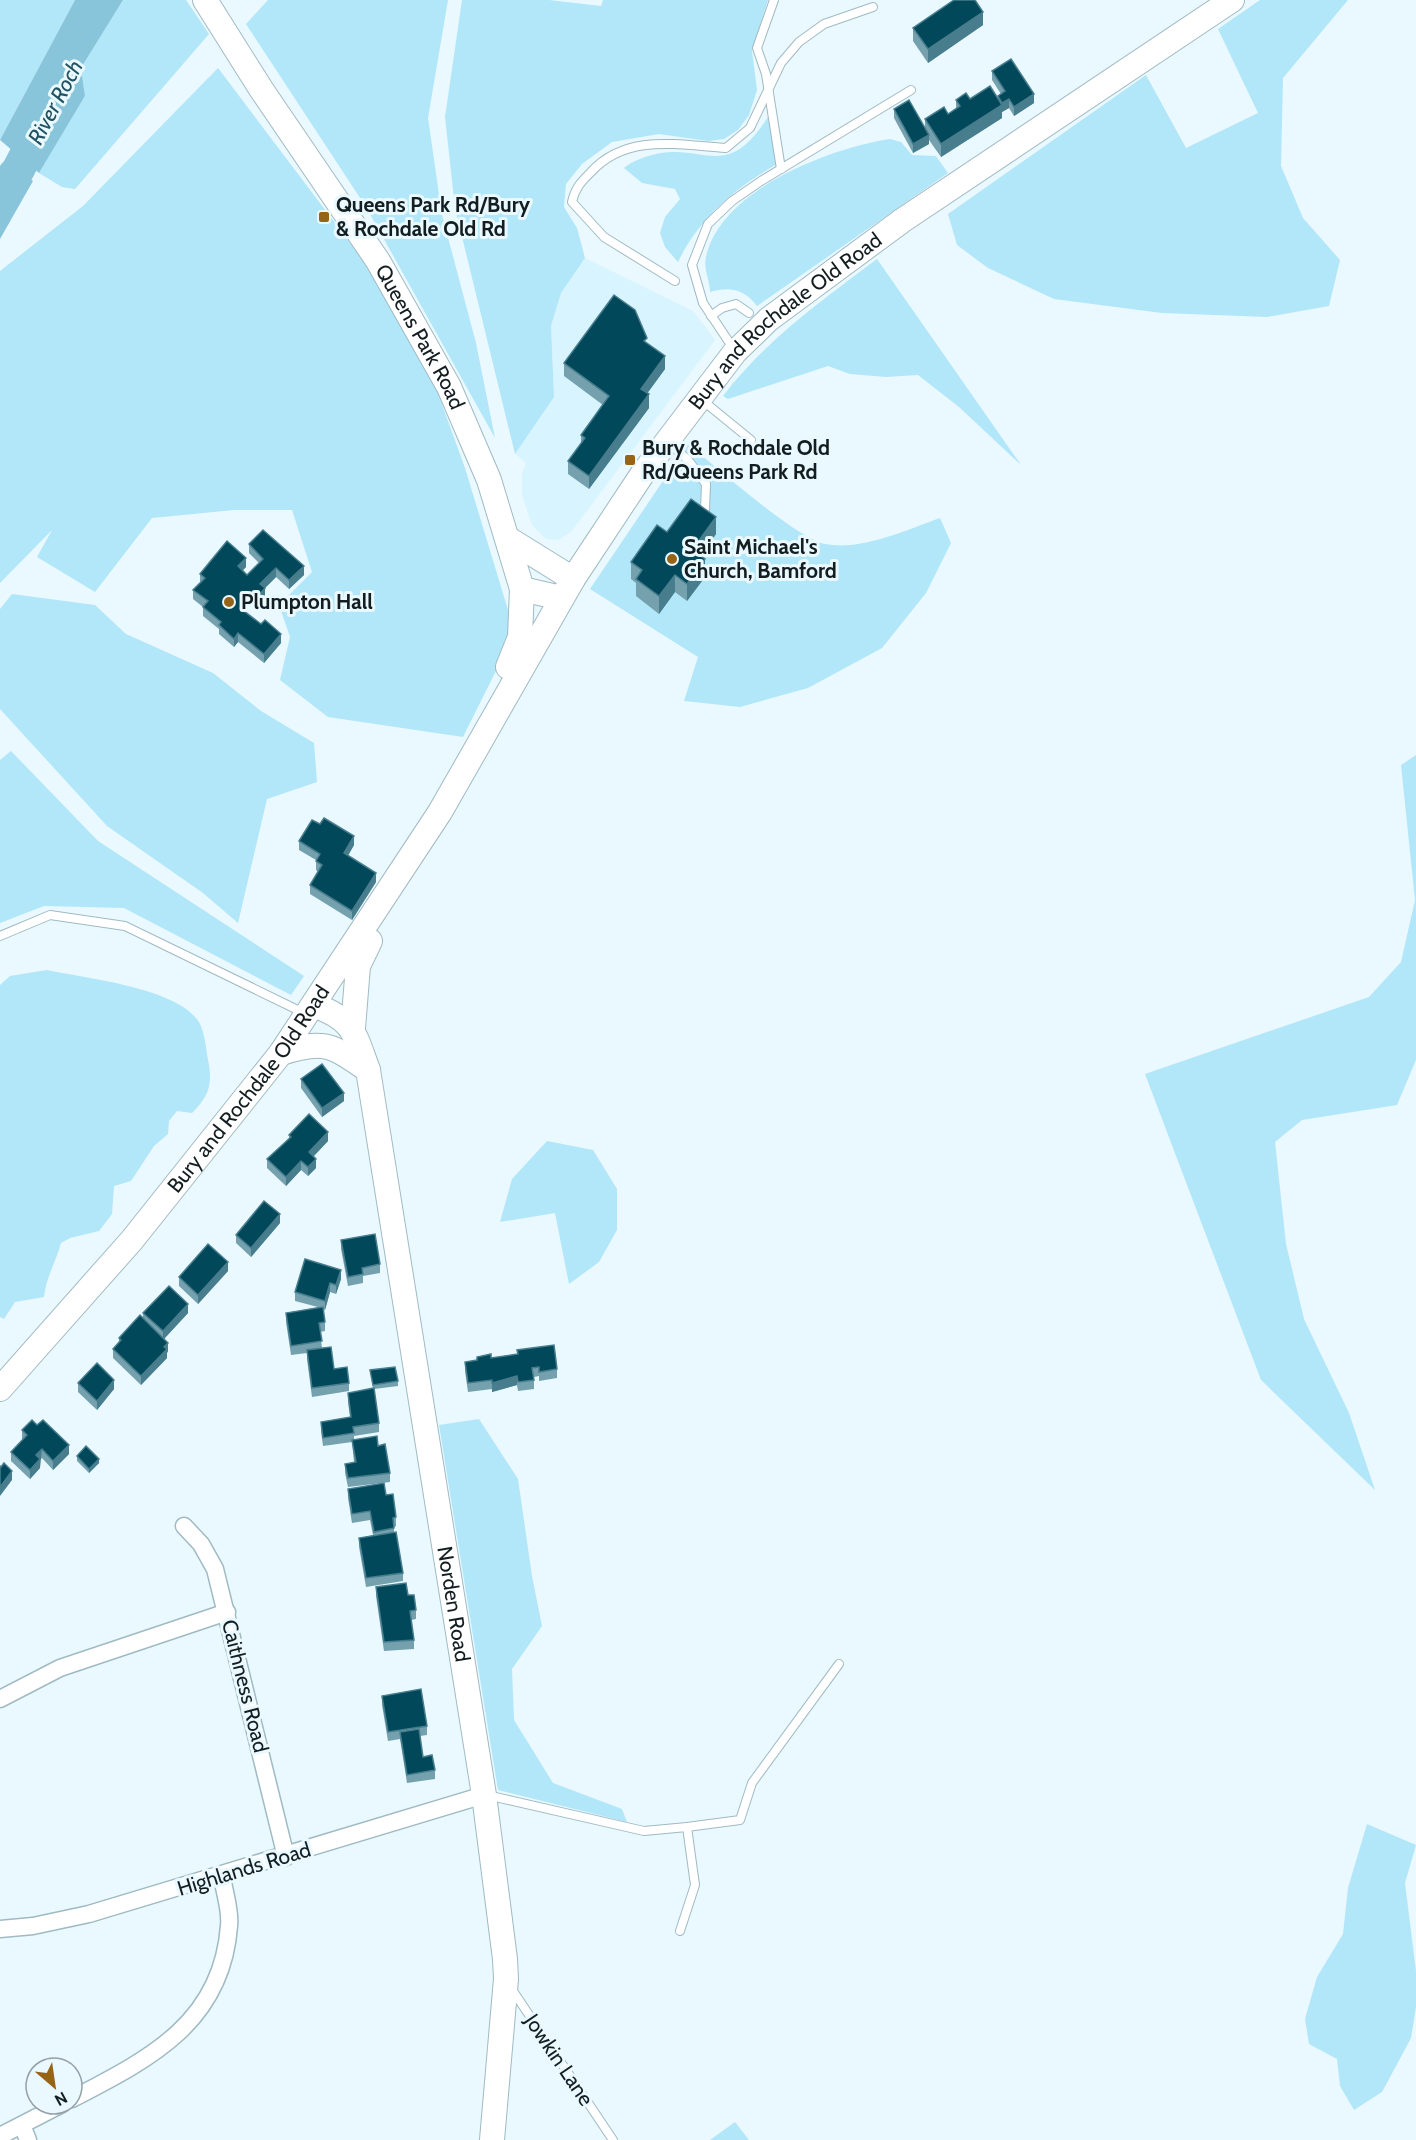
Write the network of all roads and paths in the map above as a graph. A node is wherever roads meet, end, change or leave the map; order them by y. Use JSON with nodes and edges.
{"nodes":[{"id":1,"x":205,"y":0,"type":"edge"},
{"id":2,"x":774,"y":0,"type":"edge"},
{"id":3,"x":1232,"y":0,"type":"edge"},
{"id":4,"x":873,"y":7,"type":"dead end"},
{"id":5,"x":768,"y":88,"type":"junction"},
{"id":6,"x":910,"y":90,"type":"dead end"},
{"id":7,"x":781,"y":169,"type":"junction"},
{"id":8,"x":675,"y":281,"type":"dead end"},
{"id":9,"x":749,"y":313,"type":"dead end"},
{"id":10,"x":711,"y":316,"type":"junction"},
{"id":11,"x":735,"y":352,"type":"junction"},
{"id":12,"x":699,"y":398,"type":"junction"},
{"id":13,"x":751,"y":440,"type":"dead end"},
{"id":14,"x":667,"y":441,"type":"junction"},
{"id":15,"x":705,"y":510,"type":"edge"},
{"id":16,"x":507,"y":538,"type":"junction"},
{"id":17,"x":567,"y":588,"type":"junction"},
{"id":18,"x":522,"y":589,"type":"junction"},
{"id":19,"x":466,"y":765,"type":"junction"},
{"id":20,"x":402,"y":873,"type":"junction"},
{"id":21,"x":0,"y":936,"type":"edge"},
{"id":22,"x":311,"y":1010,"type":"junction"},
{"id":23,"x":353,"y":1028,"type":"junction"},
{"id":24,"x":281,"y":1053,"type":"junction"},
{"id":25,"x":368,"y":1070,"type":"junction"},
{"id":26,"x":0,"y":1389,"type":"edge"},
{"id":27,"x":183,"y":1526,"type":"dead end"},
{"id":28,"x":227,"y":1612,"type":"junction"},
{"id":29,"x":839,"y":1664,"type":"dead end"},
{"id":30,"x":0,"y":1699,"type":"edge"},
{"id":31,"x":484,"y":1795,"type":"junction"},
{"id":32,"x":687,"y":1827,"type":"junction"},
{"id":33,"x":286,"y":1857,"type":"junction"},
{"id":34,"x":222,"y":1876,"type":"junction"},
{"id":35,"x":0,"y":1929,"type":"edge"},
{"id":36,"x":680,"y":1931,"type":"dead end"},
{"id":37,"x":506,"y":1979,"type":"junction"},
{"id":38,"x":84,"y":2092,"type":"edge"},
{"id":39,"x":46,"y":2116,"type":"edge"},
{"id":40,"x":25,"y":2132,"type":"edge"},
{"id":41,"x":0,"y":2136,"type":"edge"},
{"id":42,"x":492,"y":2140,"type":"edge"},
{"id":43,"x":613,"y":2140,"type":"edge"}],
"edges":[{"from":1,"to":16,"type":"street","name":"Queens Park Road"},
{"from":2,"to":5,"type":"lane"},
{"from":3,"to":11,"type":"street","name":"Bury and Rochdale Old Road"},
{"from":4,"to":5,"type":"lane"},
{"from":5,"to":7,"type":"lane"},
{"from":5,"to":8,"type":"lane"},
{"from":6,"to":7,"type":"lane"},
{"from":7,"to":10,"type":"lane"},
{"from":9,"to":10,"type":"lane"},
{"from":10,"to":11,"type":"lane"},
{"from":11,"to":12,"type":"street","name":"Bury and Rochdale Old Road"},
{"from":12,"to":13,"type":"lane"},
{"from":12,"to":14,"type":"street","name":"Bury and Rochdale Old Road"},
{"from":14,"to":15,"type":"lane"},
{"from":14,"to":17,"type":"street","name":"Bury and Rochdale Old Road"},
{"from":16,"to":17,"type":"street"},
{"from":16,"to":18,"type":"street","name":"Queens Park Road"},
{"from":17,"to":18,"type":"street"},
{"from":17,"to":19,"type":"street","name":"Bury and Rochdale Old Road"},
{"from":18,"to":19,"type":"street","name":"Bury and Rochdale Old Road"},
{"from":19,"to":20,"type":"street","name":"Bury and Rochdale Old Road"},
{"from":20,"to":22,"type":"street","name":"Bury and Rochdale Old Road"},
{"from":20,"to":23,"type":"street"},
{"from":21,"to":22,"type":"lane"},
{"from":22,"to":23,"type":"street"},
{"from":22,"to":24,"type":"street","name":"Bury and Rochdale Old Road"},
{"from":22,"to":25,"type":"street"},
{"from":23,"to":25,"type":"street","name":"Norden Road"},
{"from":24,"to":25,"type":"street"},
{"from":24,"to":26,"type":"street","name":"Bury and Rochdale Old Road"},
{"from":25,"to":31,"type":"street","name":"Norden Road"},
{"from":27,"to":28,"type":"street","name":"Caithness Road"},
{"from":28,"to":30,"type":"street"},
{"from":28,"to":33,"type":"street","name":"Caithness Road"},
{"from":29,"to":32,"type":"lane"},
{"from":31,"to":32,"type":"lane"},
{"from":31,"to":33,"type":"street","name":"Highlands Road"},
{"from":31,"to":37,"type":"street","name":"Norden Road"},
{"from":32,"to":36,"type":"lane"},
{"from":33,"to":34,"type":"street","name":"Highlands Road"},
{"from":34,"to":35,"type":"street","name":"Highlands Road"},
{"from":34,"to":38,"type":"street"},
{"from":37,"to":42,"type":"street","name":"Norden Road"},
{"from":37,"to":43,"type":"lane","name":"Jowkin Lane"},
{"from":39,"to":40,"type":"street"},
{"from":40,"to":41,"type":"street"}]}
